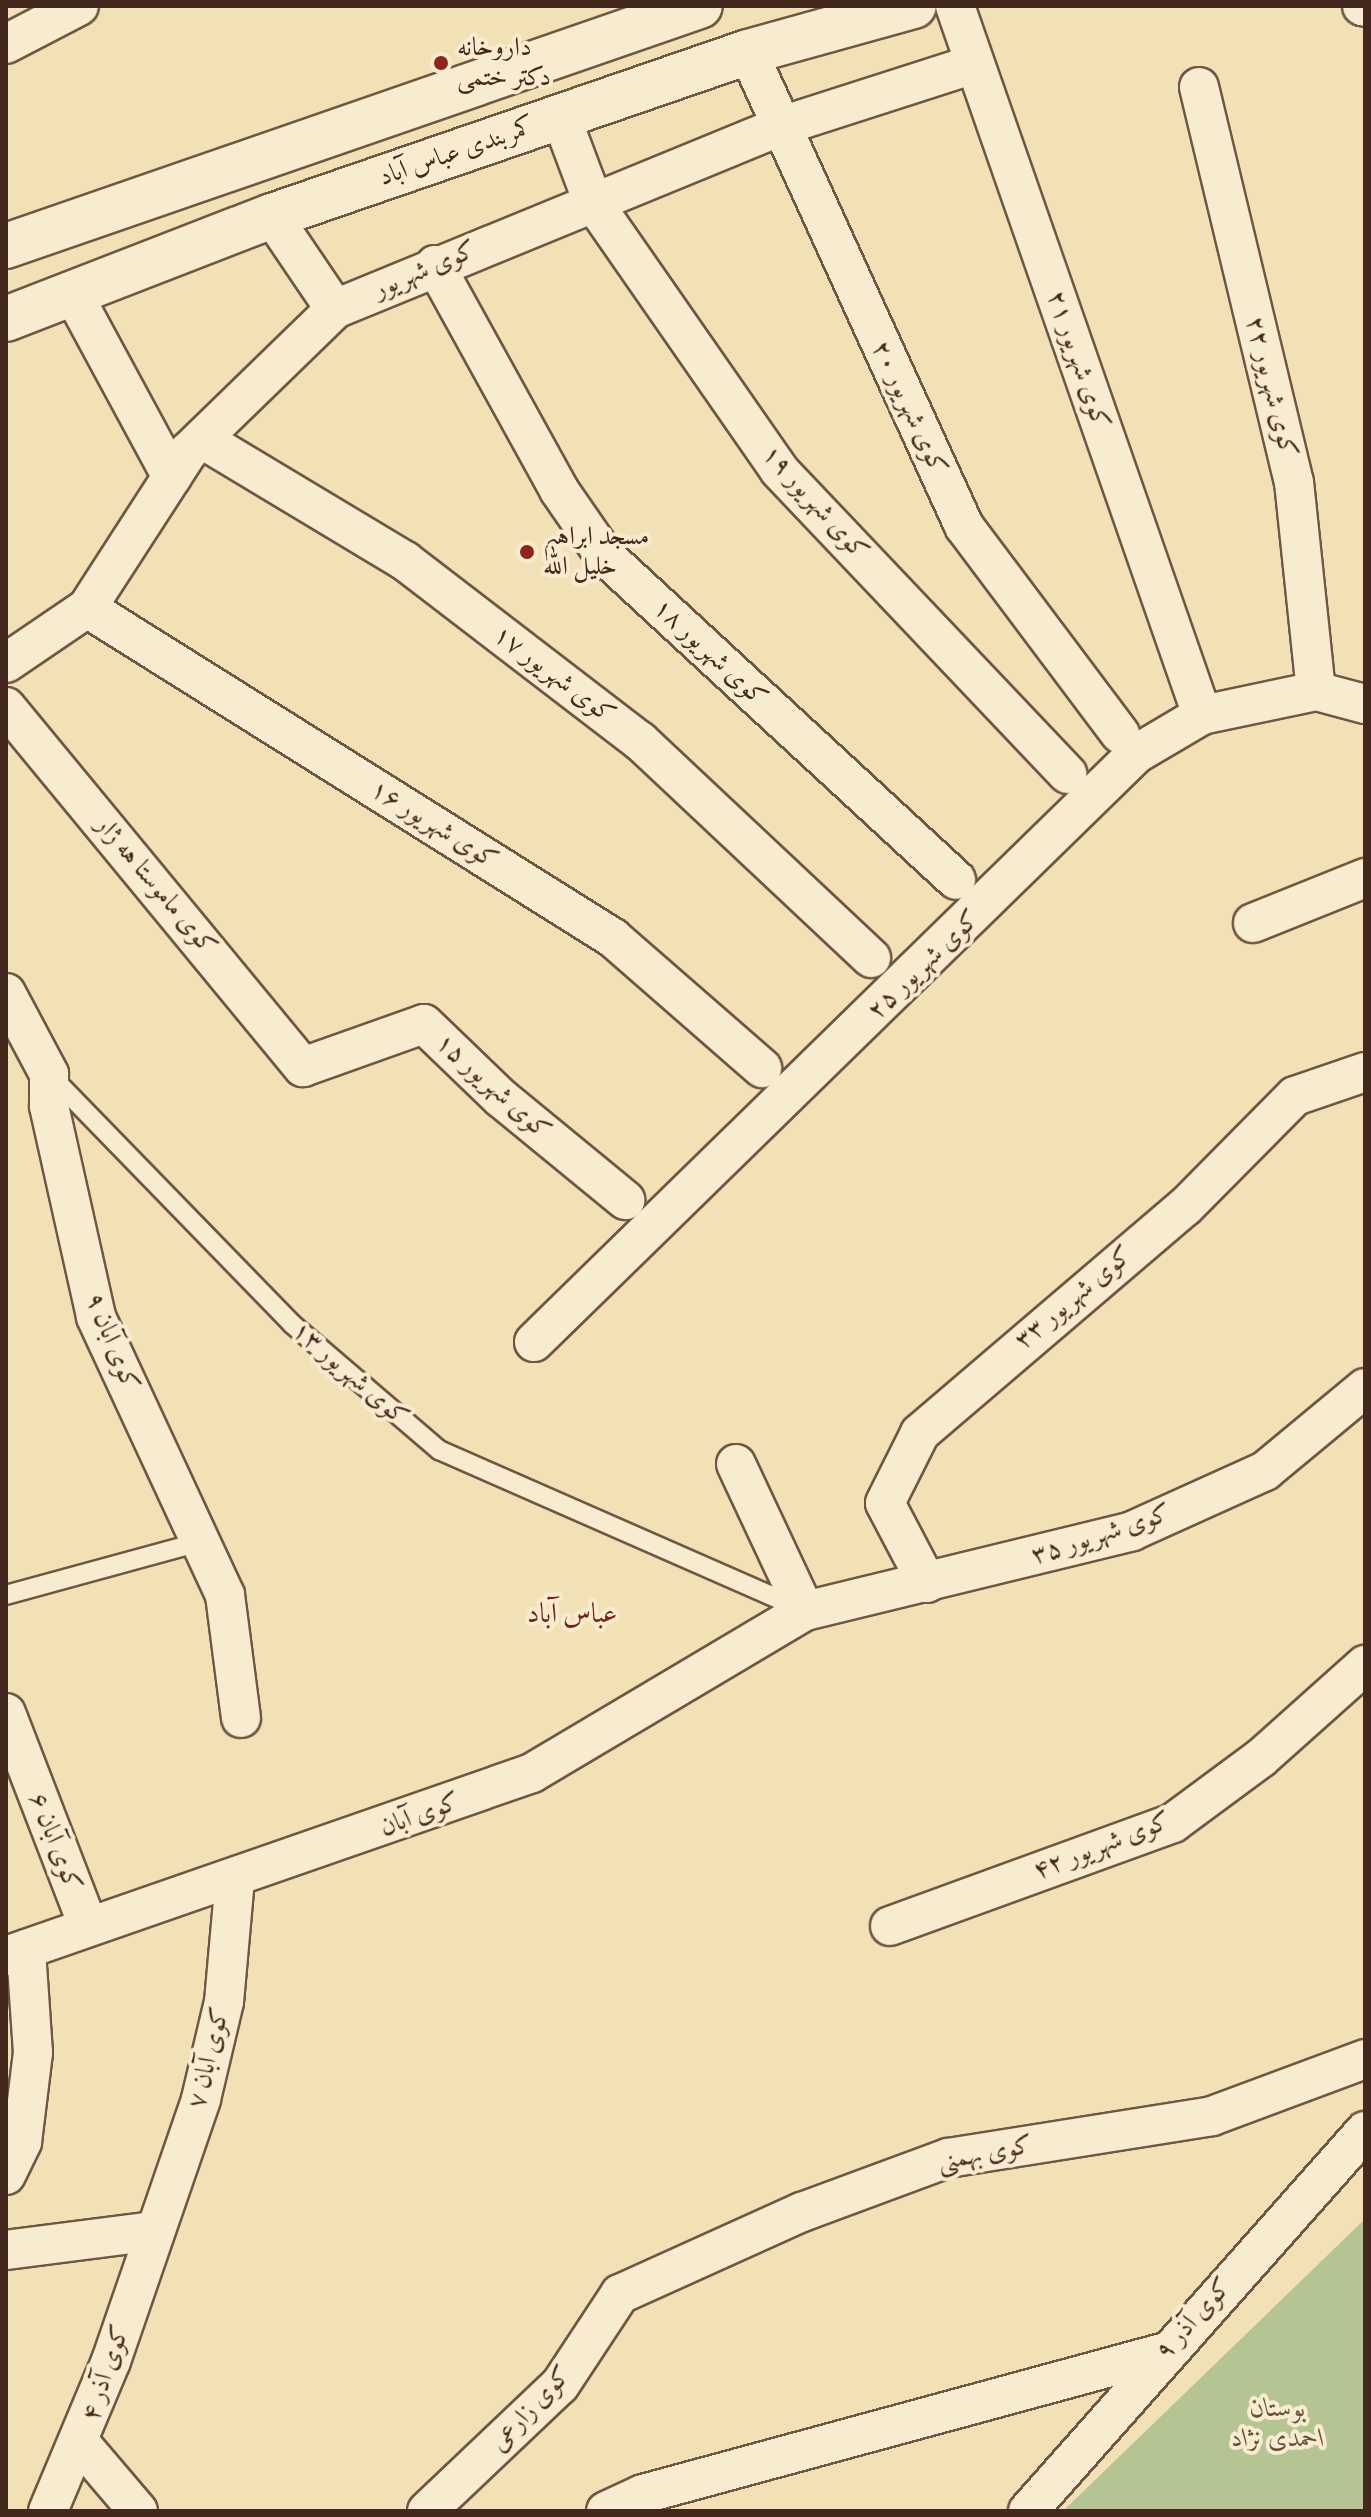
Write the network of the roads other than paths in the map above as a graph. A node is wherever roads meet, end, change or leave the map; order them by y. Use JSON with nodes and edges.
{"nodes":[{"id":1,"x":79,"y":6,"type":"edge"},
{"id":2,"x":700,"y":6,"type":"edge"},
{"id":3,"x":914,"y":6,"type":"edge"},
{"id":4,"x":955,"y":6,"type":"edge"},
{"id":5,"x":769,"y":33,"type":"edge"},
{"id":6,"x":6,"y":44,"type":"edge"},
{"id":7,"x":974,"y":64,"type":"junction"},
{"id":8,"x":1199,"y":87,"type":"dead end"},
{"id":9,"x":561,"y":117,"type":"junction"},
{"id":10,"x":778,"y":127,"type":"junction"},
{"id":11,"x":593,"y":202,"type":"junction"},
{"id":12,"x":272,"y":216,"type":"junction"},
{"id":13,"x":6,"y":246,"type":"edge"},
{"id":14,"x":435,"y":265,"type":"junction"},
{"id":15,"x":73,"y":294,"type":"junction"},
{"id":16,"x":335,"y":309,"type":"junction"},
{"id":17,"x":6,"y":319,"type":"edge"},
{"id":18,"x":202,"y":439,"type":"junction"},
{"id":19,"x":172,"y":477,"type":"junction"},
{"id":20,"x":87,"y":608,"type":"junction"},
{"id":21,"x":6,"y":663,"type":"edge"},
{"id":22,"x":1316,"y":691,"type":"junction"},
{"id":23,"x":1365,"y":704,"type":"edge"},
{"id":24,"x":6,"y":707,"type":"edge"},
{"id":25,"x":1202,"y":715,"type":"junction"},
{"id":26,"x":1120,"y":734,"type":"dead end"},
{"id":27,"x":1067,"y":774,"type":"dead end"},
{"id":28,"x":1365,"y":878,"type":"edge"},
{"id":29,"x":956,"y":880,"type":"dead end"},
{"id":30,"x":1253,"y":923,"type":"dead end"},
{"id":31,"x":871,"y":958,"type":"dead end"},
{"id":32,"x":6,"y":993,"type":"edge"},
{"id":33,"x":303,"y":1067,"type":"joint"},
{"id":34,"x":762,"y":1068,"type":"dead end"},
{"id":35,"x":1365,"y":1072,"type":"edge"},
{"id":36,"x":49,"y":1074,"type":"junction"},
{"id":37,"x":625,"y":1200,"type":"dead end"},
{"id":38,"x":534,"y":1342,"type":"dead end"},
{"id":39,"x":1365,"y":1388,"type":"edge"},
{"id":40,"x":736,"y":1464,"type":"dead end"},
{"id":41,"x":200,"y":1542,"type":"junction"},
{"id":42,"x":927,"y":1583,"type":"junction"},
{"id":43,"x":6,"y":1595,"type":"edge"},
{"id":44,"x":805,"y":1611,"type":"junction"},
{"id":45,"x":1365,"y":1665,"type":"edge"},
{"id":46,"x":6,"y":1713,"type":"edge"},
{"id":47,"x":241,"y":1718,"type":"dead end"},
{"id":48,"x":235,"y":1878,"type":"junction"},
{"id":49,"x":88,"y":1925,"type":"junction"},
{"id":50,"x":890,"y":1926,"type":"dead end"},
{"id":51,"x":16,"y":1952,"type":"edge"},
{"id":52,"x":1365,"y":2059,"type":"edge"},
{"id":53,"x":1365,"y":2131,"type":"edge"},
{"id":54,"x":6,"y":2175,"type":"edge"},
{"id":55,"x":154,"y":2231,"type":"junction"},
{"id":56,"x":6,"y":2250,"type":"edge"},
{"id":57,"x":620,"y":2294,"type":"joint"},
{"id":58,"x":1162,"y":2353,"type":"junction"},
{"id":59,"x":81,"y":2444,"type":"junction"},
{"id":60,"x":644,"y":2502,"type":"edge"},
{"id":61,"x":48,"y":2511,"type":"edge"},
{"id":62,"x":138,"y":2511,"type":"edge"},
{"id":63,"x":427,"y":2511,"type":"edge"},
{"id":64,"x":606,"y":2511,"type":"edge"},
{"id":65,"x":1028,"y":2511,"type":"edge"}],
"edges":[{"from":1,"to":6,"type":"street"},
{"from":2,"to":13,"type":"main road"},
{"from":3,"to":5,"type":"main road","name":"کمربندی عباس آباد"},
{"from":4,"to":7,"type":"street","name":"کوی شهریور ۲۱"},
{"from":5,"to":9,"type":"main road","name":"کمربندی عباس آباد"},
{"from":5,"to":10,"type":"street","name":"کوی شهریور ۲۰"},
{"from":7,"to":10,"type":"street","name":"کوی شهریور"},
{"from":7,"to":25,"type":"street","name":"کوی شهریور ۲۱"},
{"from":8,"to":22,"type":"street","name":"کوی شهریور ۲۲"},
{"from":9,"to":11,"type":"street","name":"کوی شهریور ۱۹"},
{"from":9,"to":12,"type":"main road","name":"کمربندی عباس آباد"},
{"from":10,"to":11,"type":"street","name":"کوی شهریور"},
{"from":10,"to":26,"type":"street","name":"کوی شهریور ۲۰"},
{"from":11,"to":14,"type":"street","name":"کوی شهریور"},
{"from":11,"to":27,"type":"street","name":"کوی شهریور ۱۹"},
{"from":12,"to":15,"type":"main road","name":"کمربندی عباس آباد"},
{"from":12,"to":16,"type":"street"},
{"from":14,"to":16,"type":"street","name":"کوی شهریور"},
{"from":14,"to":29,"type":"street","name":"کوی شهریور ۱۸"},
{"from":15,"to":17,"type":"main road","name":"کمربندی عباس آباد"},
{"from":15,"to":19,"type":"street"},
{"from":16,"to":18,"type":"street","name":"کوی شهریور"},
{"from":18,"to":19,"type":"street","name":"کوی شهریور"},
{"from":18,"to":31,"type":"street","name":"کوی شهریور ۱۷"},
{"from":19,"to":20,"type":"street","name":"کوی شهریور"},
{"from":20,"to":21,"type":"street","name":"کوی شهریور"},
{"from":20,"to":34,"type":"street","name":"کوی شهریور ۱۶"},
{"from":22,"to":23,"type":"street","name":"کوی شهریور ۲۵"},
{"from":22,"to":25,"type":"street","name":"کوی شهریور ۲۵"},
{"from":24,"to":33,"type":"street","name":"کوی ماموستا هه ژار"},
{"from":25,"to":38,"type":"street","name":"کوی شهریور ۲۵"},
{"from":28,"to":30,"type":"street"},
{"from":32,"to":36,"type":"street","name":"کوی شهریور ۱۳"},
{"from":33,"to":37,"type":"street","name":"کوی شهریور ۱۵"},
{"from":35,"to":42,"type":"street","name":"کوی شهریور ۳۳"},
{"from":36,"to":41,"type":"street","name":"کوی آبان ۹"},
{"from":36,"to":44,"type":"lane","name":"کوی شهریور ۱۳"},
{"from":39,"to":42,"type":"street","name":"کوی شهریور ۳۵"},
{"from":40,"to":44,"type":"street"},
{"from":41,"to":43,"type":"lane"},
{"from":41,"to":47,"type":"street","name":"کوی آبان ۹"},
{"from":42,"to":44,"type":"street","name":"کوی شهریور ۳۵"},
{"from":44,"to":48,"type":"street","name":"کوی آبان"},
{"from":45,"to":50,"type":"street","name":"کوی شهریور ۴۲"},
{"from":46,"to":49,"type":"street","name":"کوی آبان ۶"},
{"from":48,"to":49,"type":"street","name":"کوی آبان"},
{"from":48,"to":55,"type":"street","name":"کوی آبان ۷"},
{"from":49,"to":51,"type":"street","name":"کوی آبان"},
{"from":51,"to":54,"type":"street"},
{"from":52,"to":57,"type":"street","name":"کوی بهمنی"},
{"from":53,"to":58,"type":"street","name":"کوی آذر ۹"},
{"from":55,"to":56,"type":"street"},
{"from":55,"to":59,"type":"street","name":"کوی آذر ۴"},
{"from":57,"to":63,"type":"street","name":"کوی زارعی"},
{"from":58,"to":60,"type":"street"},
{"from":58,"to":65,"type":"street","name":"کوی آذر ۹"},
{"from":59,"to":61,"type":"street","name":"کوی آذر ۴"},
{"from":59,"to":62,"type":"street"},
{"from":60,"to":64,"type":"street"}]}
